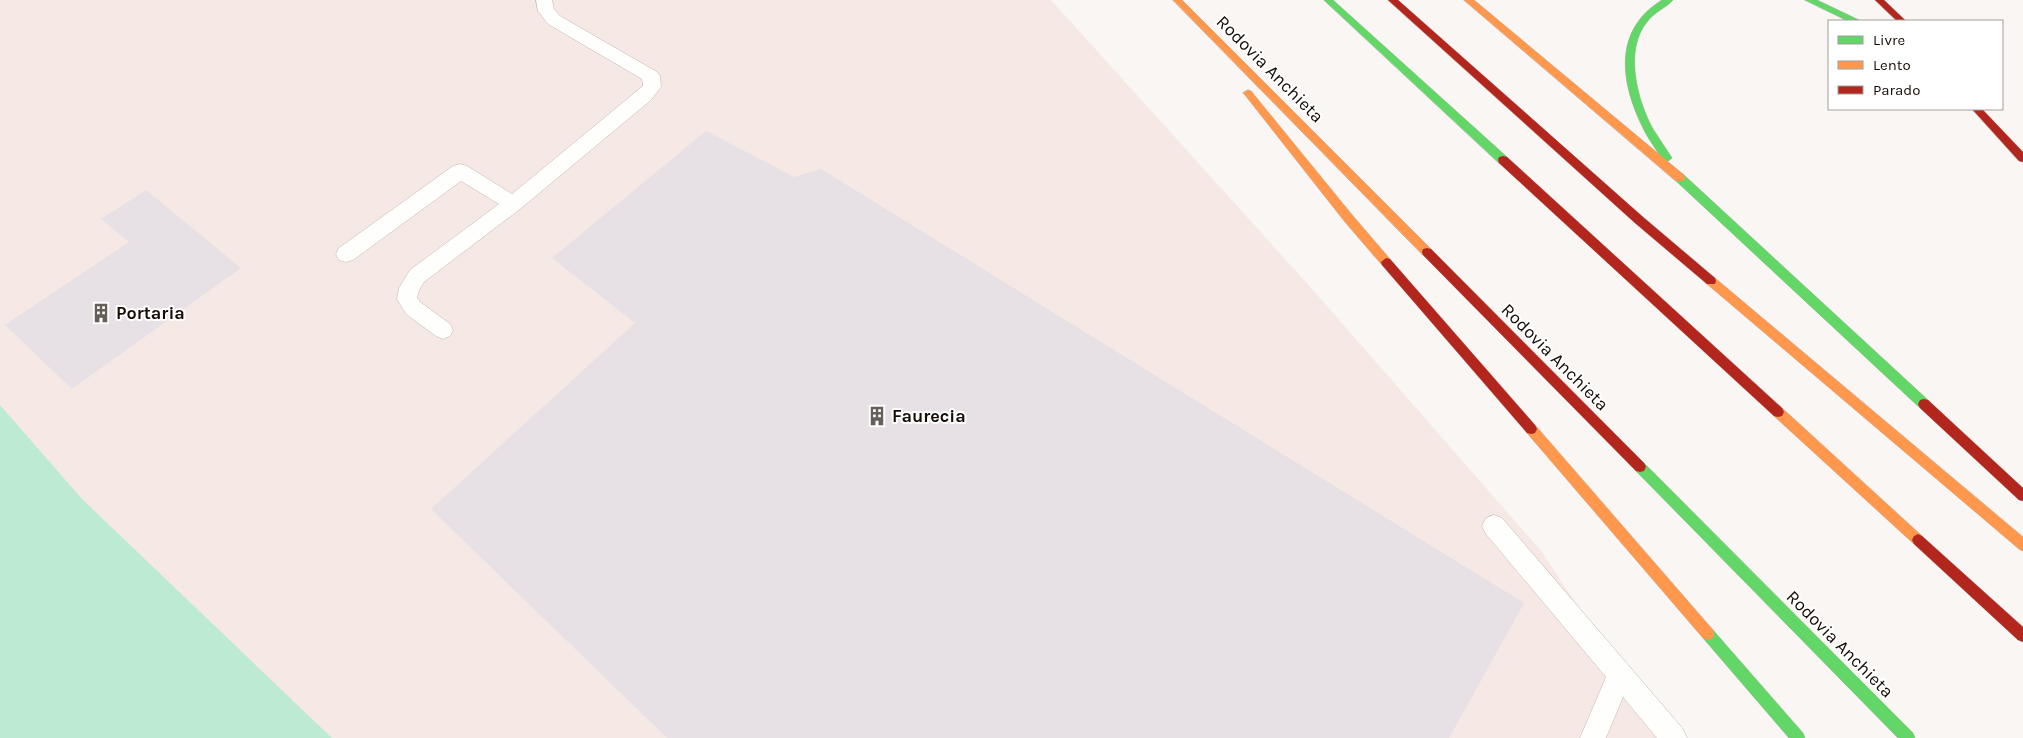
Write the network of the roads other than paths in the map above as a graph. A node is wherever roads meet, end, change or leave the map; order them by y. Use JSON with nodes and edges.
{"nodes":[{"id":1,"x":544,"y":0,"type":"edge"},
{"id":2,"x":1173,"y":0,"type":"edge"},
{"id":3,"x":1177,"y":0,"type":"edge"},
{"id":4,"x":1328,"y":0,"type":"edge"},
{"id":5,"x":1392,"y":0,"type":"edge"},
{"id":6,"x":1468,"y":0,"type":"edge"},
{"id":7,"x":1669,"y":0,"type":"edge"},
{"id":8,"x":1809,"y":0,"type":"edge"},
{"id":9,"x":1879,"y":0,"type":"edge"},
{"id":10,"x":1854,"y":20,"type":"edge"},
{"id":11,"x":1901,"y":20,"type":"edge"},
{"id":12,"x":1228,"y":68,"type":"dead end"},
{"id":13,"x":1240,"y":83,"type":"dead end"},
{"id":14,"x":1978,"y":110,"type":"edge"},
{"id":15,"x":2023,"y":158,"type":"edge"},
{"id":16,"x":1680,"y":178,"type":"junction"},
{"id":17,"x":512,"y":204,"type":"junction"},
{"id":18,"x":346,"y":254,"type":"dead end"},
{"id":19,"x":443,"y":330,"type":"dead end"},
{"id":20,"x":2023,"y":496,"type":"edge"},
{"id":21,"x":1494,"y":526,"type":"dead end"},
{"id":22,"x":2023,"y":545,"type":"edge"},
{"id":23,"x":2023,"y":636,"type":"edge"},
{"id":24,"x":1620,"y":674,"type":"junction"},
{"id":25,"x":1593,"y":738,"type":"edge"},
{"id":26,"x":1674,"y":738,"type":"edge"},
{"id":27,"x":1798,"y":738,"type":"edge"},
{"id":28,"x":1908,"y":738,"type":"edge"}],
"edges":[{"from":1,"to":17,"type":"lane"},
{"from":2,"to":12,"type":"main road"},
{"from":3,"to":28,"type":"main road","name":"Rodovia Anchieta"},
{"from":4,"to":23,"type":"main road"},
{"from":5,"to":22,"type":"main road"},
{"from":6,"to":16,"type":"main road"},
{"from":7,"to":16,"type":"main road"},
{"from":8,"to":10,"type":"main road"},
{"from":9,"to":11,"type":"main road"},
{"from":13,"to":27,"type":"main road"},
{"from":14,"to":15,"type":"main road"},
{"from":16,"to":20,"type":"main road"},
{"from":17,"to":18,"type":"lane"},
{"from":17,"to":19,"type":"lane"},
{"from":21,"to":24,"type":"lane"},
{"from":24,"to":25,"type":"lane"},
{"from":24,"to":26,"type":"lane"}]}
